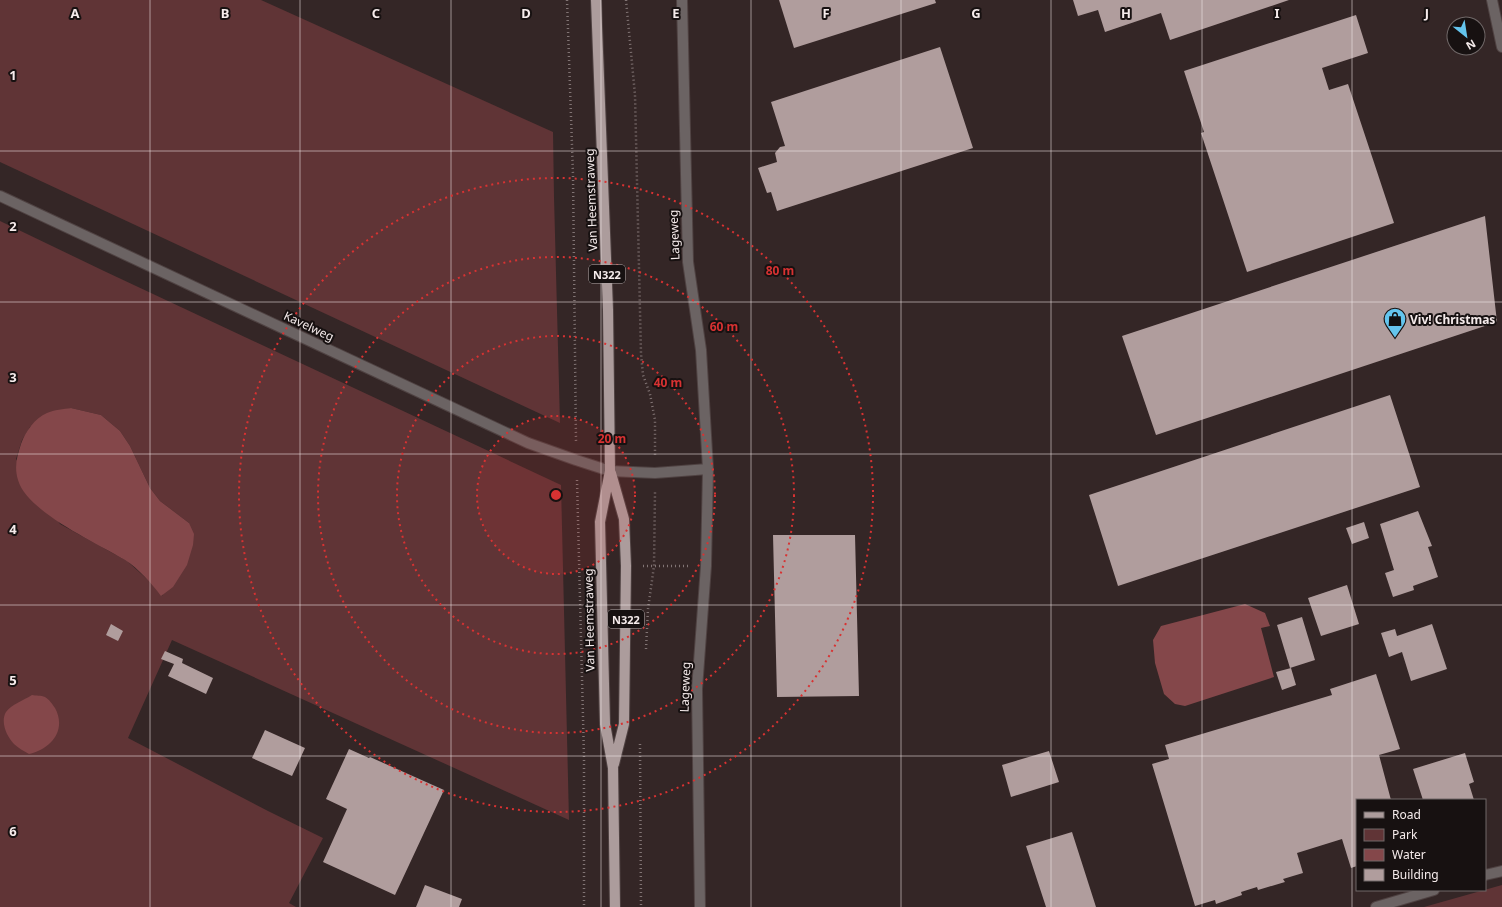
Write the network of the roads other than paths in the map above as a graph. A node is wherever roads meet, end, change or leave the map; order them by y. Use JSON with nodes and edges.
{"nodes":[{"id":1,"x":596,"y":0,"type":"edge"},
{"id":2,"x":682,"y":0,"type":"edge"},
{"id":3,"x":1492,"y":0,"type":"edge"},
{"id":4,"x":1502,"y":47,"type":"edge"},
{"id":5,"x":0,"y":196,"type":"edge"},
{"id":6,"x":708,"y":468,"type":"junction"},
{"id":7,"x":610,"y":471,"type":"junction"},
{"id":8,"x":613,"y":768,"type":"junction"},
{"id":9,"x":1502,"y":871,"type":"edge"},
{"id":10,"x":1486,"y":875,"type":"edge"},
{"id":11,"x":1431,"y":891,"type":"edge"},
{"id":12,"x":615,"y":907,"type":"edge"},
{"id":13,"x":700,"y":907,"type":"edge"},
{"id":14,"x":1376,"y":907,"type":"edge"}],
"edges":[{"from":1,"to":7,"type":"main road","name":"Van Heemstraweg","number":"N322"},
{"from":2,"to":6,"type":"street","name":"Lageweg"},
{"from":3,"to":4,"type":"street"},
{"from":5,"to":7,"type":"street","name":"Kavelweg"},
{"from":6,"to":7,"type":"street"},
{"from":6,"to":13,"type":"street","name":"Lageweg"},
{"from":7,"to":8,"type":"main road","name":"Van Heemstraweg","number":"N322"},
{"from":7,"to":8,"type":"main road","name":"Van Heemstraweg","number":"N322"},
{"from":8,"to":12,"type":"main road","name":"Van Heemstraweg","number":"N322"},
{"from":9,"to":10,"type":"street"},
{"from":11,"to":14,"type":"street"}]}
